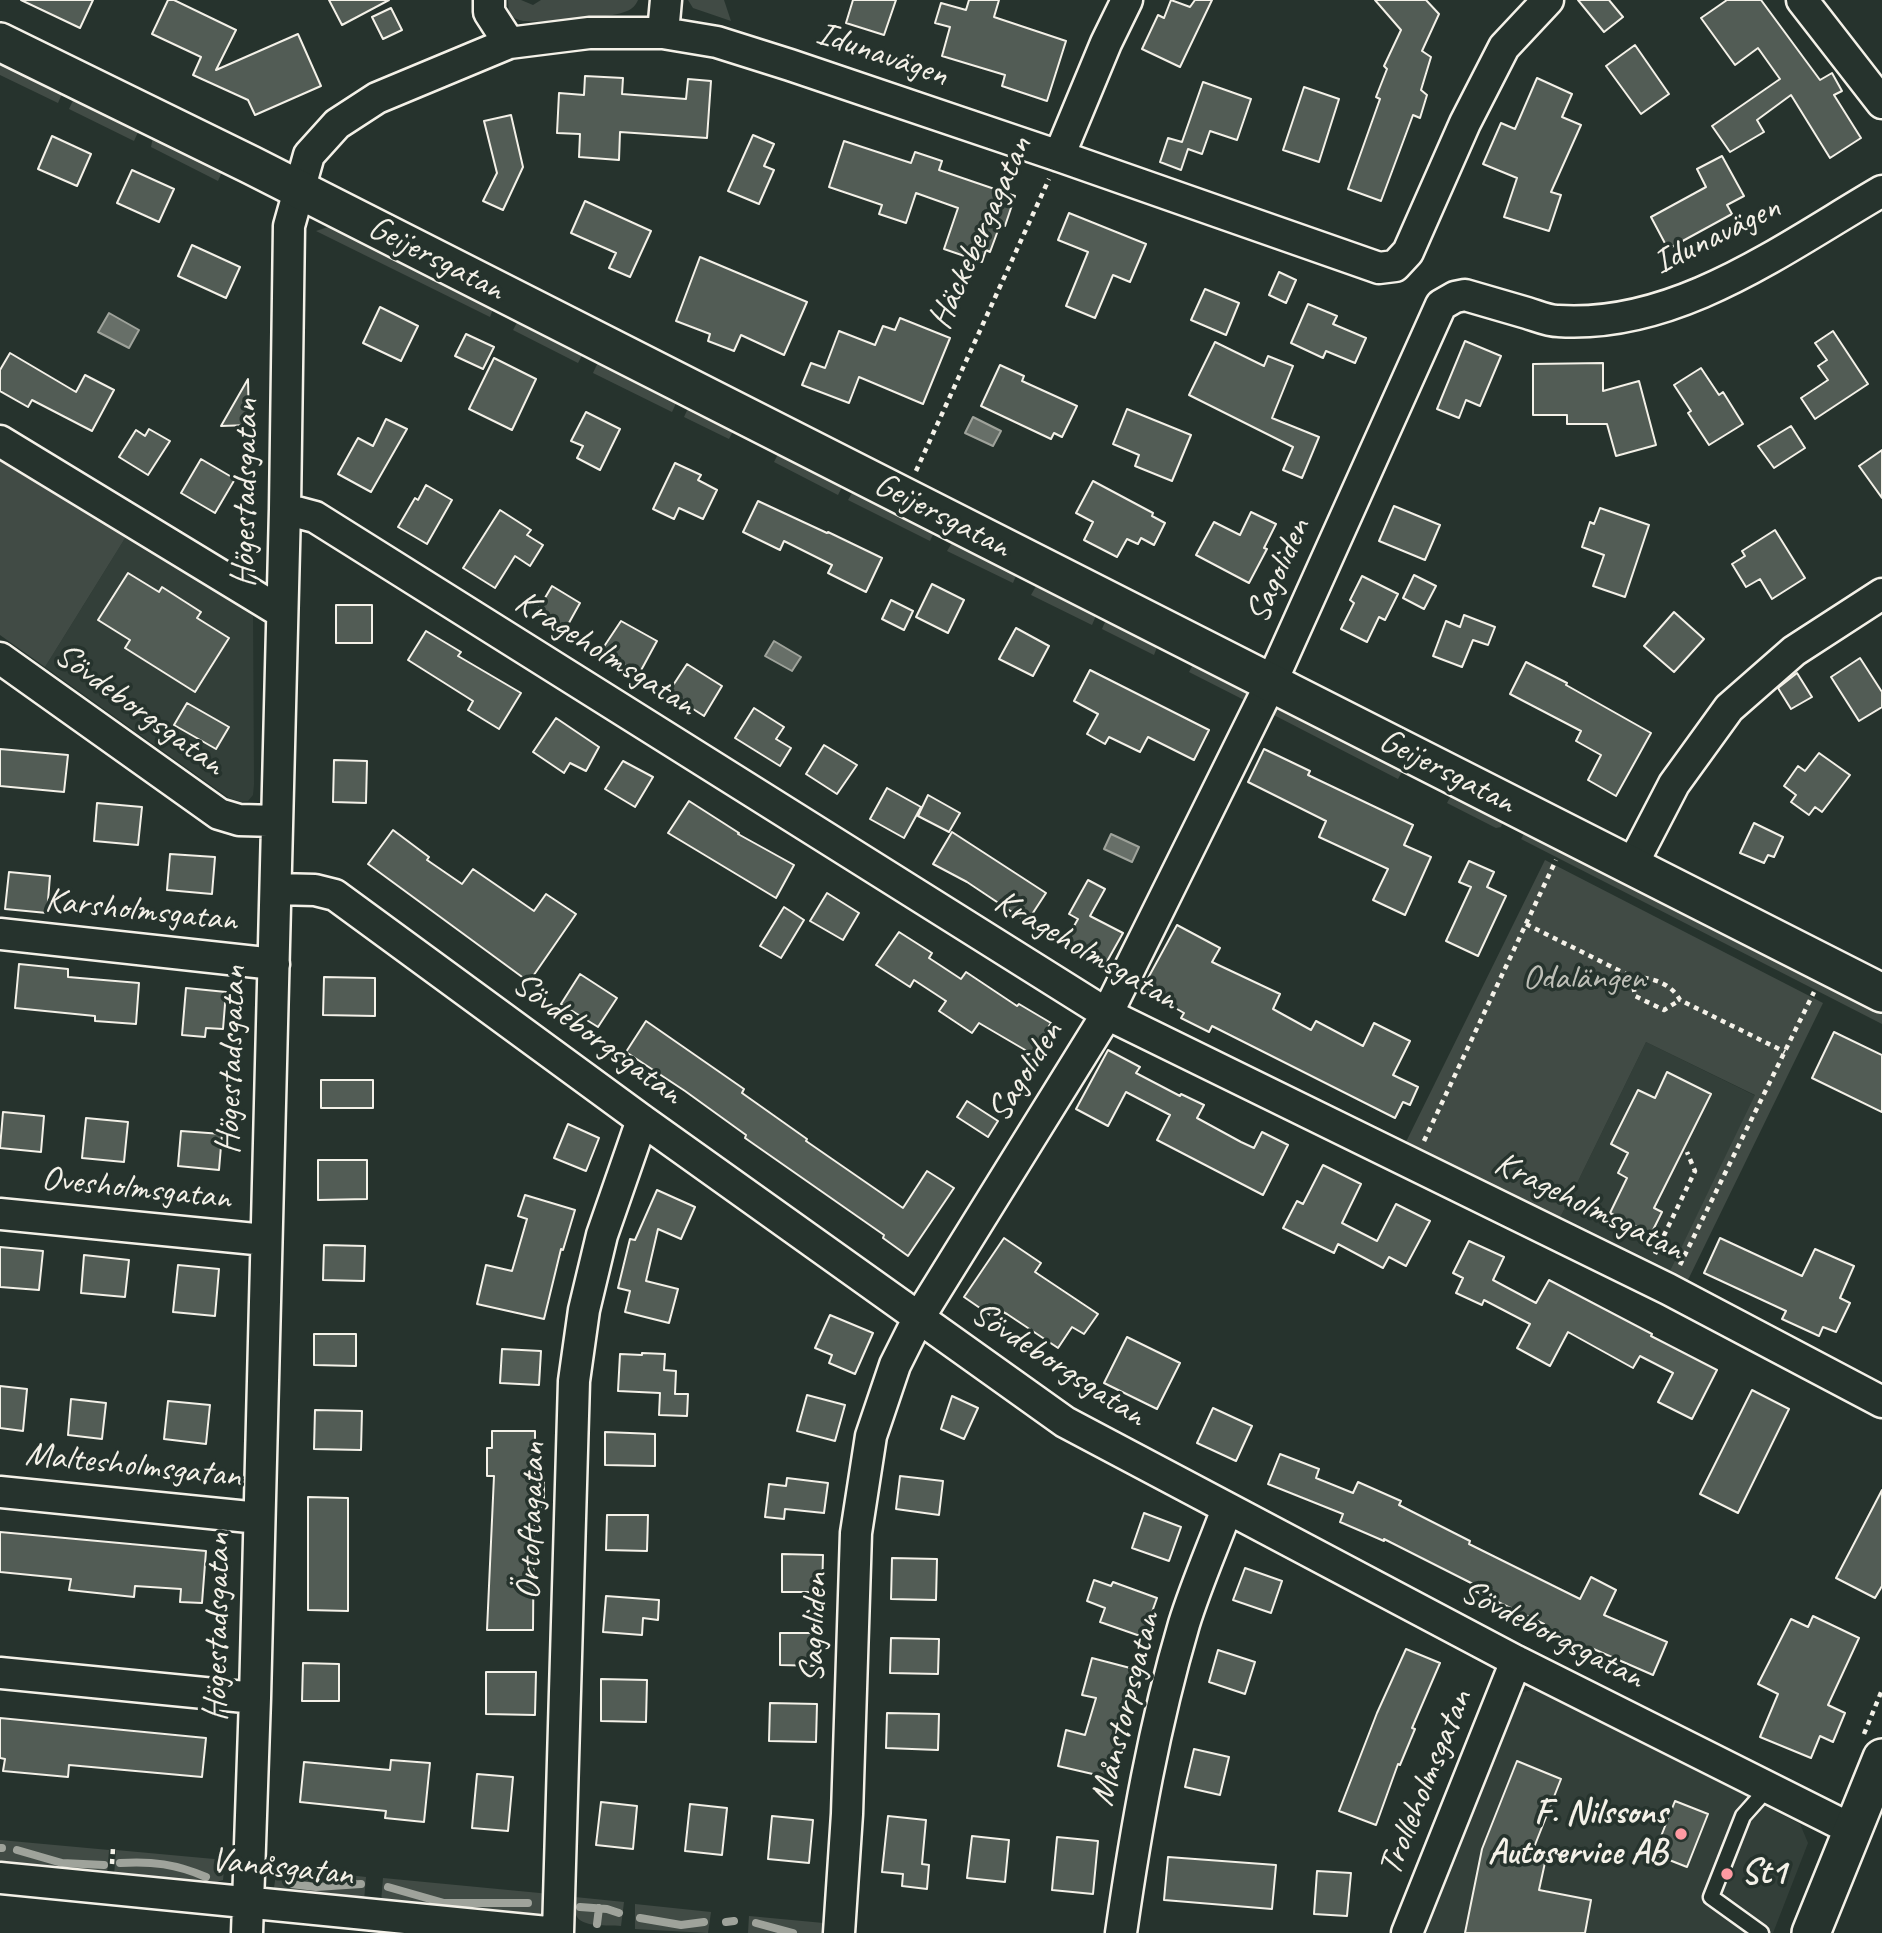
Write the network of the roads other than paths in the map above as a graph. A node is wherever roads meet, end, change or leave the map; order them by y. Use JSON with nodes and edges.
{"nodes":[{"id":1,"x":489,"y":0,"type":"edge"},
{"id":2,"x":666,"y":0,"type":"edge"},
{"id":3,"x":1127,"y":0,"type":"edge"},
{"id":4,"x":1548,"y":0,"type":"edge"},
{"id":5,"x":1802,"y":0,"type":"edge"},
{"id":6,"x":663,"y":33,"type":"junction"},
{"id":7,"x":0,"y":42,"type":"edge"},
{"id":8,"x":509,"y":43,"type":"junction"},
{"id":9,"x":1882,"y":103,"type":"edge"},
{"id":10,"x":1059,"y":156,"type":"junction"},
{"id":11,"x":299,"y":190,"type":"junction"},
{"id":12,"x":1882,"y":191,"type":"edge"},
{"id":13,"x":1455,"y":296,"type":"joint"},
{"id":14,"x":0,"y":441,"type":"edge"},
{"id":15,"x":285,"y":509,"type":"junction"},
{"id":16,"x":1882,"y":594,"type":"edge"},
{"id":17,"x":281,"y":612,"type":"junction"},
{"id":18,"x":0,"y":658,"type":"edge"},
{"id":19,"x":1271,"y":684,"type":"junction"},
{"id":20,"x":277,"y":821,"type":"junction"},
{"id":21,"x":1632,"y":865,"type":"junction"},
{"id":22,"x":276,"y":889,"type":"junction"},
{"id":23,"x":0,"y":934,"type":"edge"},
{"id":24,"x":274,"y":964,"type":"junction"},
{"id":25,"x":1882,"y":993,"type":"edge"},
{"id":26,"x":1107,"y":1014,"type":"junction"},
{"id":27,"x":642,"y":1120,"type":"junction"},
{"id":28,"x":0,"y":1214,"type":"edge"},
{"id":29,"x":265,"y":1240,"type":"junction"},
{"id":30,"x":918,"y":1319,"type":"junction"},
{"id":31,"x":1882,"y":1402,"type":"edge"},
{"id":32,"x":0,"y":1492,"type":"edge"},
{"id":33,"x":1227,"y":1509,"type":"junction"},
{"id":34,"x":259,"y":1518,"type":"junction"},
{"id":35,"x":1516,"y":1661,"type":"junction"},
{"id":36,"x":0,"y":1673,"type":"edge"},
{"id":37,"x":255,"y":1698,"type":"junction"},
{"id":38,"x":1882,"y":1758,"type":"edge"},
{"id":39,"x":1768,"y":1788,"type":"junction"},
{"id":40,"x":1853,"y":1830,"type":"junction"},
{"id":41,"x":0,"y":1878,"type":"edge"},
{"id":42,"x":248,"y":1903,"type":"junction"},
{"id":43,"x":247,"y":1933,"type":"edge"},
{"id":44,"x":558,"y":1933,"type":"edge"},
{"id":45,"x":839,"y":1933,"type":"edge"},
{"id":46,"x":1121,"y":1933,"type":"edge"},
{"id":47,"x":1407,"y":1933,"type":"edge"},
{"id":48,"x":1761,"y":1933,"type":"edge"},
{"id":49,"x":1811,"y":1933,"type":"edge"}],
"edges":[{"from":1,"to":8,"type":"street"},
{"from":2,"to":6,"type":"street"},
{"from":3,"to":10,"type":"street","name":"Häckebergagatan"},
{"from":4,"to":10,"type":"street","name":"Idunavägen"},
{"from":5,"to":9,"type":"street"},
{"from":6,"to":8,"type":"street","name":"Idunavägen"},
{"from":6,"to":10,"type":"street","name":"Idunavägen"},
{"from":7,"to":11,"type":"street","name":"Geijersgatan"},
{"from":8,"to":11,"type":"street","name":"Idunavägen"},
{"from":11,"to":15,"type":"street","name":"Högestadsgatan"},
{"from":11,"to":19,"type":"street","name":"Geijersgatan"},
{"from":12,"to":13,"type":"street","name":"Idunavägen"},
{"from":13,"to":19,"type":"street","name":"Sagoliden"},
{"from":14,"to":17,"type":"street"},
{"from":15,"to":17,"type":"street","name":"Högestadsgatan"},
{"from":15,"to":26,"type":"street","name":"Krageholmsgatan"},
{"from":16,"to":21,"type":"street"},
{"from":17,"to":20,"type":"street","name":"Högestadsgatan"},
{"from":18,"to":20,"type":"street","name":"Sövdeborgsgatan"},
{"from":19,"to":21,"type":"street","name":"Geijersgatan"},
{"from":19,"to":26,"type":"street","name":"Sagoliden"},
{"from":20,"to":22,"type":"street","name":"Högestadsgatan"},
{"from":21,"to":25,"type":"street","name":"Geijersgatan"},
{"from":22,"to":24,"type":"street","name":"Högestadsgatan"},
{"from":22,"to":27,"type":"street","name":"Sövdeborgsgatan"},
{"from":23,"to":24,"type":"street","name":"Karsholmsgatan"},
{"from":24,"to":29,"type":"street","name":"Högestadsgatan"},
{"from":26,"to":30,"type":"street","name":"Sagoliden"},
{"from":26,"to":31,"type":"street","name":"Krageholmsgatan"},
{"from":27,"to":30,"type":"street","name":"Sövdeborgsgatan"},
{"from":27,"to":44,"type":"street","name":"Örtoftagatan"},
{"from":28,"to":29,"type":"street","name":"Ovesholmsgatan"},
{"from":29,"to":34,"type":"street","name":"Högestadsgatan"},
{"from":30,"to":33,"type":"street","name":"Sövdeborgsgatan"},
{"from":30,"to":45,"type":"street","name":"Sagoliden"},
{"from":32,"to":34,"type":"street","name":"Maltesholmsgatan"},
{"from":33,"to":35,"type":"street","name":"Sövdeborgsgatan"},
{"from":33,"to":46,"type":"street","name":"Månstorpsgatan"},
{"from":34,"to":37,"type":"street","name":"Högestadsgatan"},
{"from":35,"to":39,"type":"street","name":"Sövdeborgsgatan"},
{"from":35,"to":47,"type":"street","name":"Trolleholmsgatan"},
{"from":36,"to":37,"type":"street"},
{"from":37,"to":42,"type":"street","name":"Högestadsgatan"},
{"from":38,"to":40,"type":"street"},
{"from":39,"to":40,"type":"street","name":"Sövdeborgsgatan"},
{"from":39,"to":48,"type":"lane"},
{"from":40,"to":49,"type":"street"},
{"from":41,"to":42,"type":"street","name":"Vanåsgatan"},
{"from":42,"to":43,"type":"street","name":"Högestadsgatan"},
{"from":42,"to":44,"type":"street","name":"Vanåsgatan"}]}
